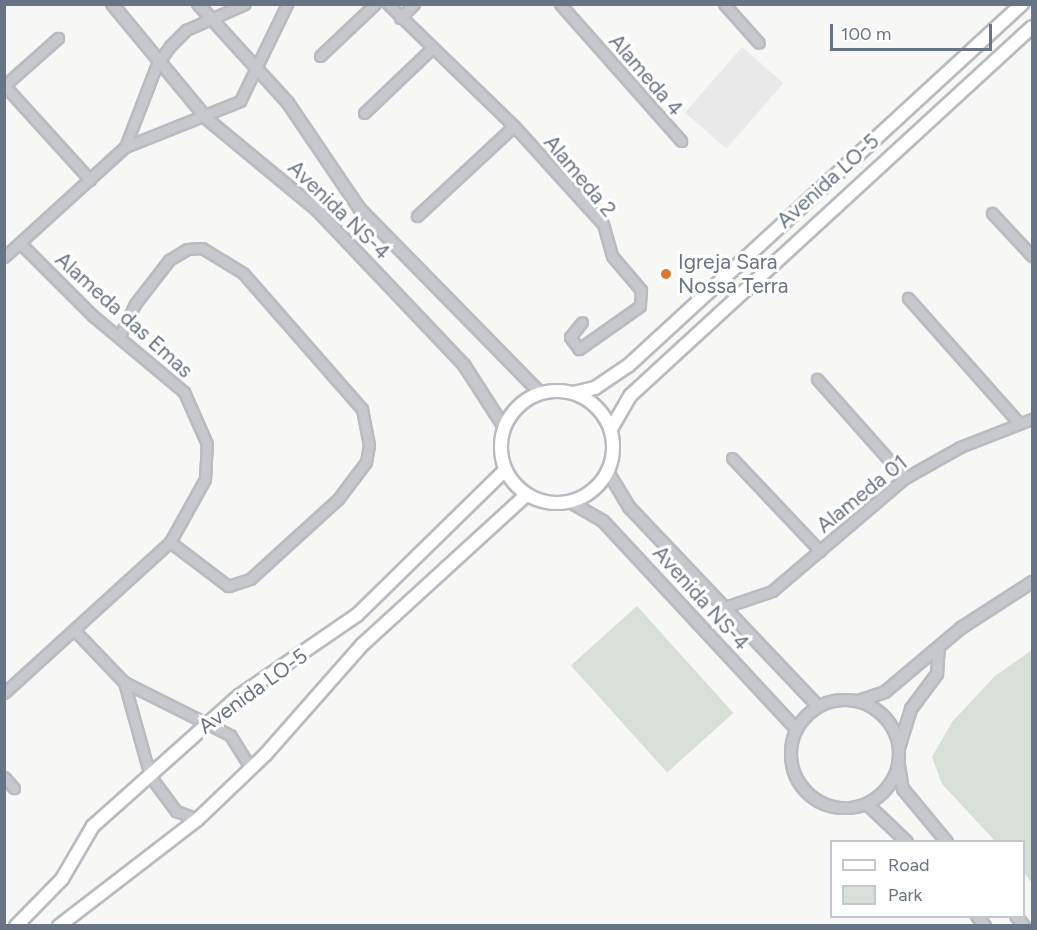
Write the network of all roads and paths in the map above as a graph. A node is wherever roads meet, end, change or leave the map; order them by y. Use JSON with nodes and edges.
{"nodes":[{"id":1,"x":112,"y":4,"type":"edge"},
{"id":2,"x":198,"y":4,"type":"edge"},
{"id":3,"x":245,"y":4,"type":"edge"},
{"id":4,"x":287,"y":4,"type":"edge"},
{"id":5,"x":375,"y":4,"type":"edge"},
{"id":6,"x":388,"y":4,"type":"edge"},
{"id":7,"x":414,"y":4,"type":"edge"},
{"id":8,"x":560,"y":4,"type":"edge"},
{"id":9,"x":724,"y":4,"type":"edge"},
{"id":10,"x":1022,"y":4,"type":"edge"},
{"id":11,"x":211,"y":17,"type":"junction"},
{"id":12,"x":400,"y":18,"type":"junction"},
{"id":13,"x":1032,"y":27,"type":"edge"},
{"id":14,"x":58,"y":38,"type":"dead end"},
{"id":15,"x":759,"y":43,"type":"dead end"},
{"id":16,"x":430,"y":50,"type":"junction"},
{"id":17,"x":320,"y":56,"type":"dead end"},
{"id":18,"x":157,"y":64,"type":"junction"},
{"id":19,"x":259,"y":66,"type":"junction"},
{"id":20,"x":5,"y":85,"type":"edge"},
{"id":21,"x":364,"y":113,"type":"dead end"},
{"id":22,"x":207,"y":119,"type":"junction"},
{"id":23,"x":514,"y":126,"type":"junction"},
{"id":24,"x":681,"y":141,"type":"dead end"},
{"id":25,"x":125,"y":147,"type":"junction"},
{"id":26,"x":90,"y":180,"type":"junction"},
{"id":27,"x":992,"y":213,"type":"dead end"},
{"id":28,"x":417,"y":216,"type":"dead end"},
{"id":29,"x":20,"y":243,"type":"junction"},
{"id":30,"x":4,"y":256,"type":"edge"},
{"id":31,"x":1032,"y":256,"type":"edge"},
{"id":32,"x":908,"y":298,"type":"dead end"},
{"id":33,"x":582,"y":322,"type":"dead end"},
{"id":34,"x":119,"y":337,"type":"junction"},
{"id":35,"x":817,"y":379,"type":"dead end"},
{"id":36,"x":540,"y":393,"type":"junction"},
{"id":37,"x":573,"y":393,"type":"junction"},
{"id":38,"x":1032,"y":419,"type":"edge"},
{"id":39,"x":1018,"y":422,"type":"junction"},
{"id":40,"x":504,"y":427,"type":"junction"},
{"id":41,"x":611,"y":429,"type":"junction"},
{"id":42,"x":732,"y":458,"type":"dead end"},
{"id":43,"x":505,"y":470,"type":"junction"},
{"id":44,"x":608,"y":472,"type":"junction"},
{"id":45,"x":905,"y":478,"type":"junction"},
{"id":46,"x":526,"y":495,"type":"junction"},
{"id":47,"x":570,"y":502,"type":"junction"},
{"id":48,"x":170,"y":542,"type":"junction"},
{"id":49,"x":820,"y":550,"type":"junction"},
{"id":50,"x":1032,"y":582,"type":"edge"},
{"id":51,"x":722,"y":608,"type":"junction"},
{"id":52,"x":76,"y":633,"type":"junction"},
{"id":53,"x":939,"y":648,"type":"junction"},
{"id":54,"x":124,"y":682,"type":"junction"},
{"id":55,"x":4,"y":693,"type":"edge"},
{"id":56,"x":858,"y":701,"type":"junction"},
{"id":57,"x":818,"y":706,"type":"junction"},
{"id":58,"x":209,"y":720,"type":"junction"},
{"id":59,"x":796,"y":729,"type":"junction"},
{"id":60,"x":899,"y":746,"type":"junction"},
{"id":61,"x":899,"y":765,"type":"junction"},
{"id":62,"x":250,"y":769,"type":"junction"},
{"id":63,"x":150,"y":776,"type":"junction"},
{"id":64,"x":4,"y":777,"type":"edge"},
{"id":65,"x":14,"y":788,"type":"dead end"},
{"id":66,"x":867,"y":804,"type":"junction"},
{"id":67,"x":198,"y":819,"type":"junction"},
{"id":68,"x":906,"y":840,"type":"edge"},
{"id":69,"x":945,"y":840,"type":"edge"},
{"id":70,"x":16,"y":926,"type":"edge"},
{"id":71,"x":59,"y":926,"type":"edge"}],
"edges":[{"from":1,"to":18,"type":"street","name":"Avenida NS-4"},
{"from":2,"to":11,"type":"street","name":"Avenida NS-4"},
{"from":3,"to":11,"type":"street"},
{"from":4,"to":19,"type":"street"},
{"from":5,"to":17,"type":"street"},
{"from":6,"to":12,"type":"street","name":"Alameda 2"},
{"from":7,"to":12,"type":"street"},
{"from":8,"to":24,"type":"street","name":"Alameda 4"},
{"from":9,"to":15,"type":"street"},
{"from":10,"to":37,"type":"main road","name":"Avenida LO-5"},
{"from":11,"to":18,"type":"street"},
{"from":11,"to":19,"type":"street","name":"Avenida NS-4"},
{"from":12,"to":16,"type":"street","name":"Alameda 2"},
{"from":13,"to":41,"type":"main road","name":"Avenida LO-5"},
{"from":14,"to":20,"type":"street"},
{"from":16,"to":21,"type":"street"},
{"from":16,"to":23,"type":"street","name":"Alameda 2"},
{"from":18,"to":22,"type":"street","name":"Avenida NS-4"},
{"from":18,"to":25,"type":"street"},
{"from":19,"to":22,"type":"street"},
{"from":19,"to":36,"type":"street","name":"Avenida NS-4"},
{"from":20,"to":26,"type":"street"},
{"from":22,"to":25,"type":"street"},
{"from":22,"to":40,"type":"street","name":"Avenida NS-4"},
{"from":23,"to":28,"type":"street"},
{"from":23,"to":33,"type":"street","name":"Alameda 2"},
{"from":25,"to":26,"type":"street"},
{"from":26,"to":29,"type":"street"},
{"from":27,"to":31,"type":"street"},
{"from":29,"to":30,"type":"street"},
{"from":29,"to":34,"type":"street","name":"Alameda das Emas"},
{"from":32,"to":39,"type":"street"},
{"from":34,"to":48,"type":"street","name":"Alameda das Emas"},
{"from":34,"to":48,"type":"street"},
{"from":35,"to":45,"type":"street"},
{"from":36,"to":37,"type":"main road"},
{"from":36,"to":40,"type":"main road"},
{"from":37,"to":41,"type":"main road"},
{"from":38,"to":39,"type":"street","name":"Alameda 01"},
{"from":39,"to":45,"type":"street","name":"Alameda 01"},
{"from":40,"to":43,"type":"main road"},
{"from":41,"to":44,"type":"main road"},
{"from":42,"to":49,"type":"street"},
{"from":43,"to":46,"type":"main road"},
{"from":43,"to":58,"type":"main road","name":"Avenida LO-5"},
{"from":44,"to":47,"type":"main road"},
{"from":44,"to":51,"type":"street","name":"Avenida NS-4"},
{"from":45,"to":49,"type":"street","name":"Alameda 01"},
{"from":46,"to":47,"type":"main road"},
{"from":46,"to":62,"type":"main road","name":"Avenida LO-5"},
{"from":47,"to":59,"type":"street","name":"Avenida NS-4"},
{"from":48,"to":52,"type":"street","name":"Alameda das Emas"},
{"from":49,"to":51,"type":"street","name":"Alameda 01"},
{"from":50,"to":53,"type":"street"},
{"from":51,"to":57,"type":"street","name":"Avenida NS-4"},
{"from":52,"to":54,"type":"street"},
{"from":52,"to":55,"type":"street","name":"Alameda das Emas"},
{"from":53,"to":56,"type":"street"},
{"from":53,"to":60,"type":"street"},
{"from":54,"to":58,"type":"street"},
{"from":54,"to":63,"type":"street"},
{"from":56,"to":57,"type":"street"},
{"from":56,"to":60,"type":"street"},
{"from":57,"to":59,"type":"street"},
{"from":58,"to":62,"type":"street"},
{"from":58,"to":63,"type":"main road","name":"Avenida LO-5"},
{"from":59,"to":66,"type":"street"},
{"from":60,"to":61,"type":"street"},
{"from":61,"to":66,"type":"street"},
{"from":61,"to":69,"type":"street"},
{"from":62,"to":67,"type":"main road","name":"Avenida LO-5"},
{"from":63,"to":67,"type":"street"},
{"from":63,"to":70,"type":"main road","name":"Avenida LO-5"},
{"from":64,"to":65,"type":"street"},
{"from":66,"to":68,"type":"street"},
{"from":67,"to":71,"type":"main road","name":"Avenida LO-5"}]}
